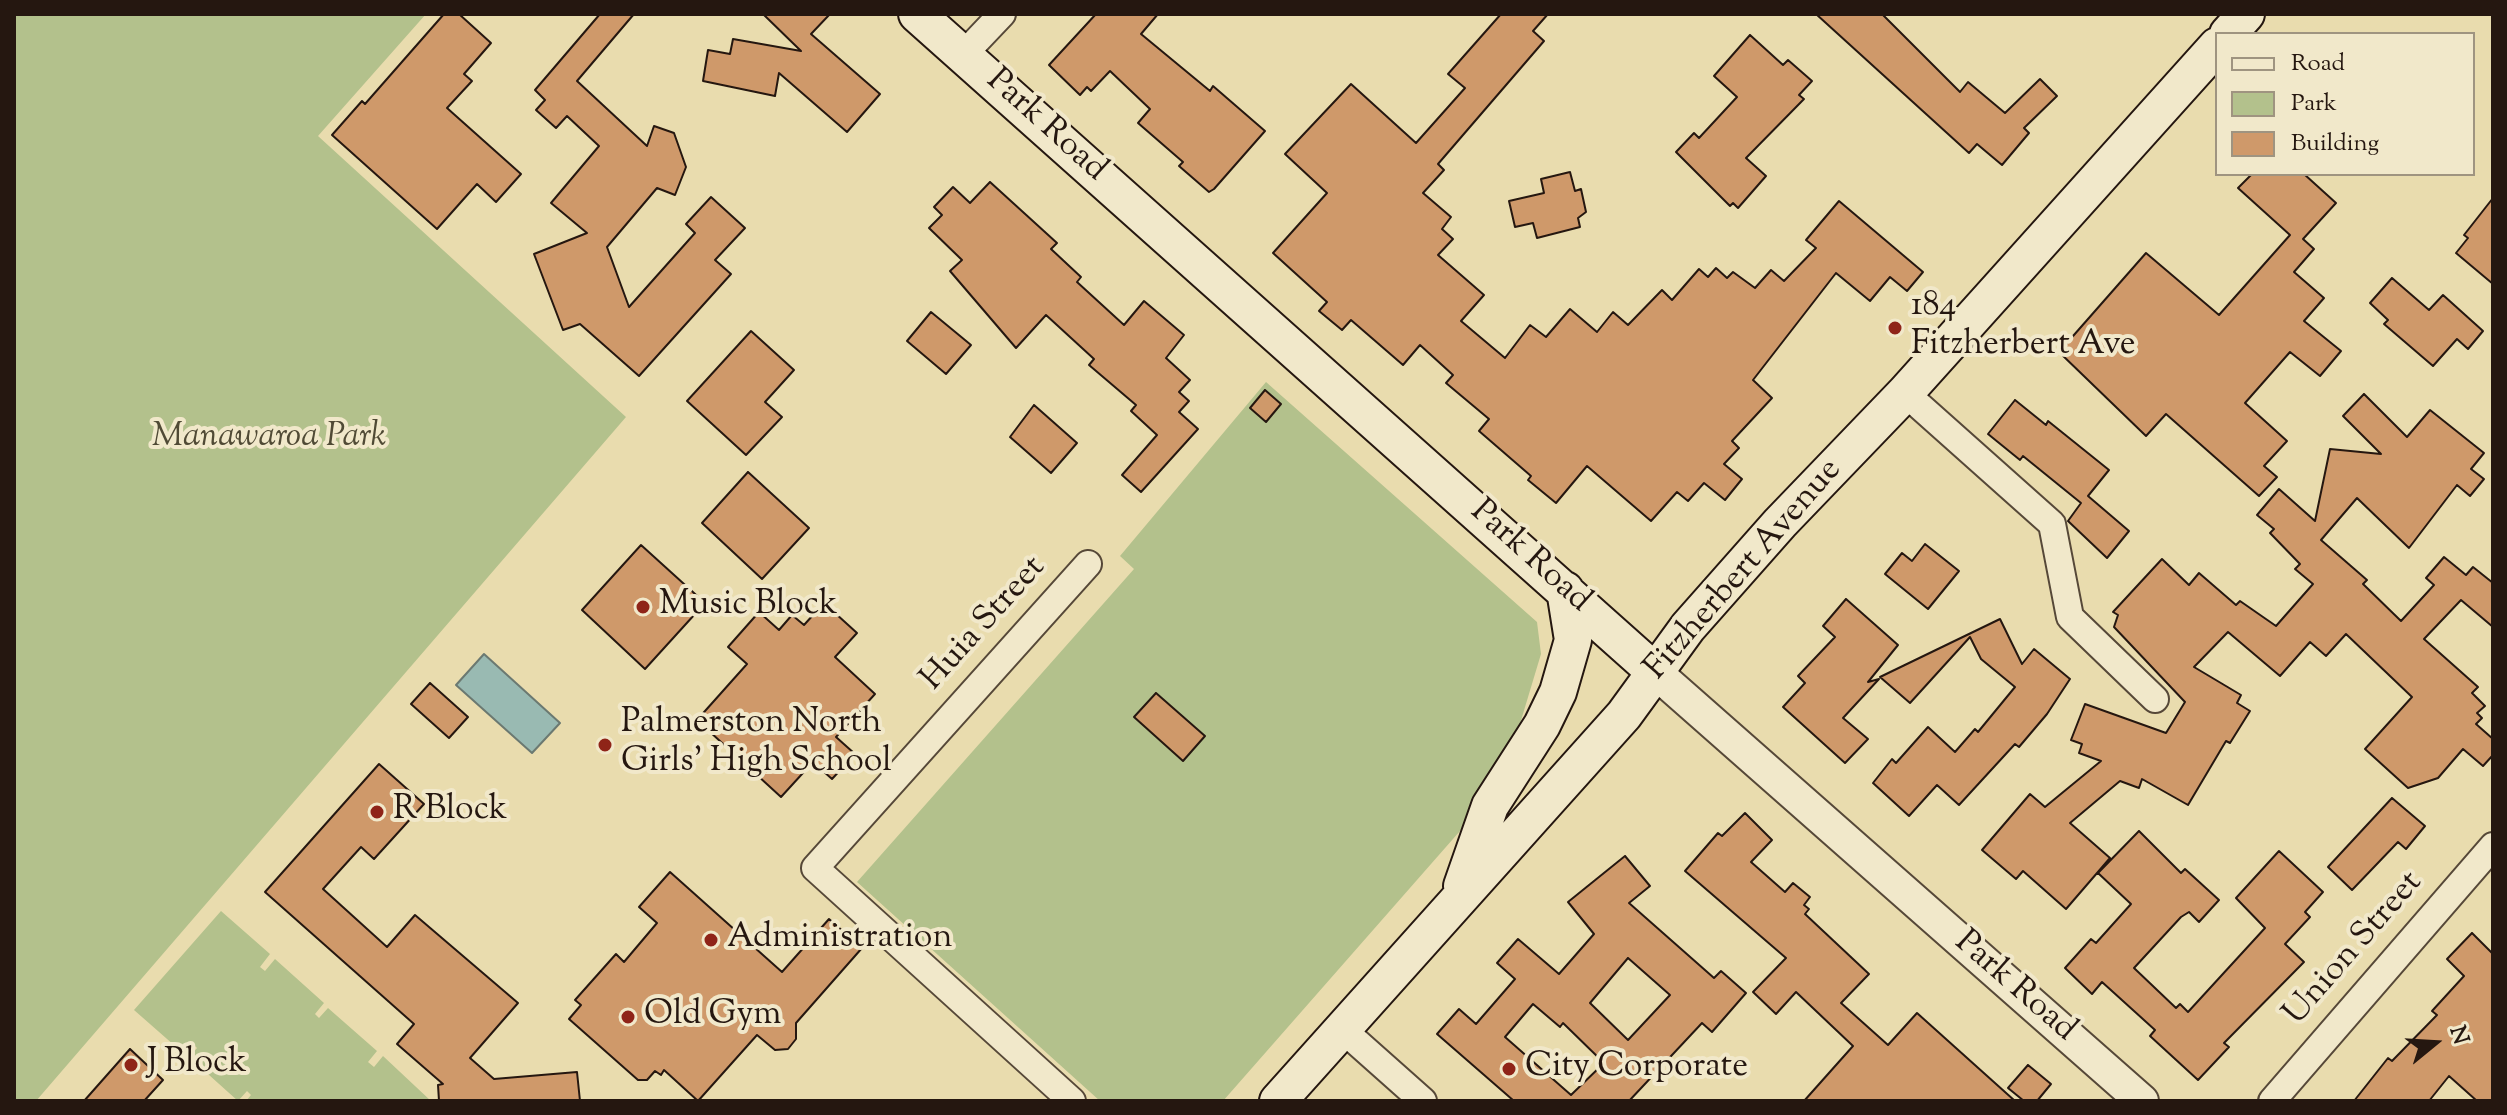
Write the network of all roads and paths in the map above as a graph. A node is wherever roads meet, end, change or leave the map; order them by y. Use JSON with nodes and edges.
{"nodes":[{"id":1,"x":917,"y":14,"type":"edge"},
{"id":2,"x":1002,"y":14,"type":"edge"},
{"id":3,"x":2246,"y":14,"type":"edge"},
{"id":4,"x":2230,"y":32,"type":"edge"},
{"id":5,"x":2215,"y":48,"type":"edge"},
{"id":6,"x":964,"y":54,"type":"junction"},
{"id":7,"x":1905,"y":393,"type":"junction"},
{"id":8,"x":1088,"y":564,"type":"dead end"},
{"id":9,"x":1565,"y":590,"type":"junction"},
{"id":10,"x":1654,"y":671,"type":"junction"},
{"id":11,"x":2155,"y":699,"type":"dead end"},
{"id":12,"x":2493,"y":846,"type":"edge"},
{"id":13,"x":1457,"y":902,"type":"junction"},
{"id":14,"x":1342,"y":1029,"type":"junction"},
{"id":15,"x":1072,"y":1101,"type":"edge"},
{"id":16,"x":1278,"y":1101,"type":"edge"},
{"id":17,"x":1423,"y":1101,"type":"edge"},
{"id":18,"x":2142,"y":1101,"type":"edge"},
{"id":19,"x":2272,"y":1101,"type":"edge"}],
"edges":[{"from":1,"to":6,"type":"main road","name":"Park Road"},
{"from":2,"to":6,"type":"street"},
{"from":3,"to":4,"type":"main road"},
{"from":5,"to":7,"type":"main road","name":"Fitzherbert Avenue"},
{"from":6,"to":9,"type":"main road","name":"Park Road"},
{"from":7,"to":10,"type":"main road","name":"Fitzherbert Avenue"},
{"from":7,"to":11,"type":"street"},
{"from":8,"to":15,"type":"street","name":"Huia Street"},
{"from":9,"to":10,"type":"main road","name":"Park Road"},
{"from":9,"to":13,"type":"main road"},
{"from":10,"to":13,"type":"main road","name":"Fitzherbert Avenue"},
{"from":10,"to":18,"type":"street","name":"Park Road"},
{"from":12,"to":19,"type":"street","name":"Union Street"},
{"from":13,"to":14,"type":"main road","name":"Fitzherbert Avenue"},
{"from":14,"to":16,"type":"main road","name":"Fitzherbert Avenue"},
{"from":14,"to":17,"type":"street"}]}
